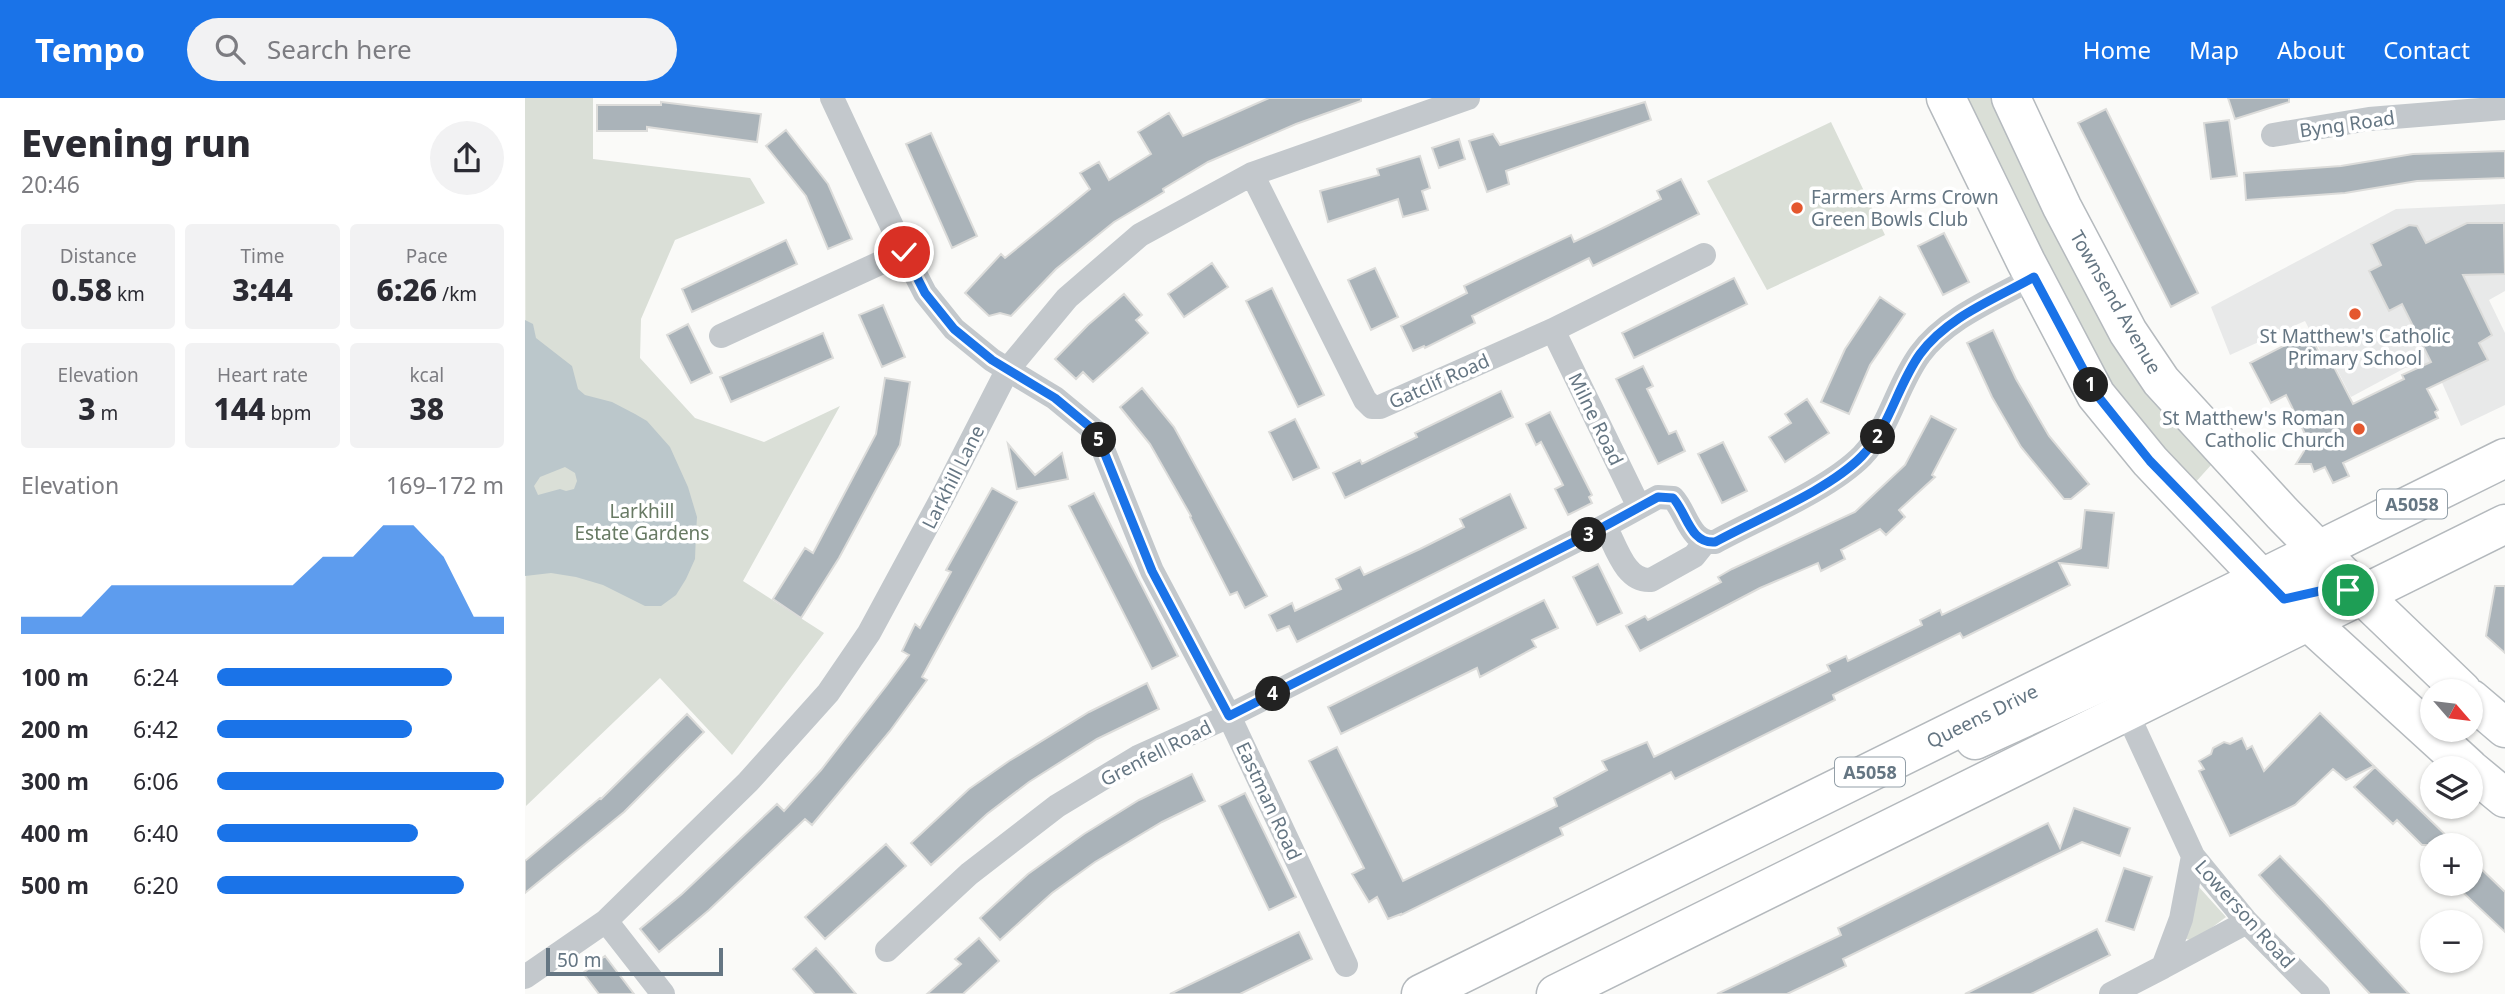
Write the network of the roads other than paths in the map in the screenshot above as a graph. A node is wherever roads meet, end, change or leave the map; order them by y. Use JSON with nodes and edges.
{"nodes":[{"id":1,"x":832,"y":98,"type":"edge"},
{"id":2,"x":1468,"y":98,"type":"edge"},
{"id":3,"x":1946,"y":98,"type":"edge"},
{"id":4,"x":2011,"y":98,"type":"edge"},
{"id":5,"x":2505,"y":108,"type":"edge"},
{"id":6,"x":2367,"y":109,"type":"edge"},
{"id":7,"x":2273,"y":135,"type":"dead end"},
{"id":8,"x":1252,"y":174,"type":"junction"},
{"id":9,"x":904,"y":252,"type":"junction"},
{"id":10,"x":1704,"y":255,"type":"dead end"},
{"id":11,"x":2034,"y":277,"type":"junction"},
{"id":12,"x":1553,"y":330,"type":"junction"},
{"id":13,"x":721,"y":336,"type":"dead end"},
{"id":14,"x":1008,"y":369,"type":"junction"},
{"id":15,"x":2505,"y":458,"type":"edge"},
{"id":16,"x":1639,"y":507,"type":"junction"},
{"id":17,"x":2505,"y":524,"type":"edge"},
{"id":18,"x":1605,"y":526,"type":"junction"},
{"id":19,"x":1706,"y":541,"type":"junction"},
{"id":20,"x":2318,"y":549,"type":"junction"},
{"id":21,"x":2362,"y":594,"type":"junction"},
{"id":22,"x":2285,"y":600,"type":"junction"},
{"id":23,"x":2450,"y":679,"type":"edge"},
{"id":24,"x":2483,"y":709,"type":"edge"},
{"id":25,"x":2127,"y":713,"type":"junction"},
{"id":26,"x":1229,"y":716,"type":"junction"},
{"id":27,"x":2505,"y":728,"type":"edge"},
{"id":28,"x":2456,"y":756,"type":"edge"},
{"id":29,"x":2483,"y":780,"type":"edge"},
{"id":30,"x":2505,"y":798,"type":"edge"},
{"id":31,"x":2193,"y":856,"type":"junction"},
{"id":32,"x":606,"y":922,"type":"junction"},
{"id":33,"x":2247,"y":922,"type":"junction"},
{"id":34,"x":887,"y":950,"type":"dead end"},
{"id":35,"x":1346,"y":965,"type":"dead end"},
{"id":36,"x":2163,"y":967,"type":"junction"},
{"id":37,"x":525,"y":977,"type":"edge"},
{"id":38,"x":663,"y":994,"type":"edge"},
{"id":39,"x":1421,"y":994,"type":"edge"},
{"id":40,"x":1556,"y":994,"type":"edge"},
{"id":41,"x":2111,"y":994,"type":"edge"},
{"id":42,"x":2318,"y":994,"type":"edge"}],
"edges":[{"from":1,"to":9,"type":"street","name":"Eastman Road"},
{"from":2,"to":8,"type":"street","name":"Larkhill Lane"},
{"from":3,"to":11,"type":"main road"},
{"from":4,"to":20,"type":"main road","name":"Townsend Avenue"},
{"from":5,"to":6,"type":"street","name":"Byng Road"},
{"from":6,"to":7,"type":"street","name":"Byng Road"},
{"from":8,"to":12,"type":"street","name":"Gatclif Road"},
{"from":8,"to":14,"type":"street","name":"Larkhill Lane"},
{"from":9,"to":13,"type":"street"},
{"from":9,"to":14,"type":"street","name":"Eastman Road"},
{"from":10,"to":12,"type":"street","name":"Gatclif Road"},
{"from":11,"to":19,"type":"street"},
{"from":11,"to":22,"type":"main road"},
{"from":12,"to":16,"type":"street","name":"Milne Road"},
{"from":14,"to":26,"type":"street","name":"Eastman Road"},
{"from":14,"to":32,"type":"street","name":"Larkhill Lane"},
{"from":15,"to":20,"type":"main road","name":"Queens Drive","number":"A5058"},
{"from":16,"to":18,"type":"street","name":"Grenfell Road"},
{"from":16,"to":19,"type":"street","name":"Grenfell Road"},
{"from":17,"to":21,"type":"main road","name":"Queens Drive","number":"A5058"},
{"from":18,"to":19,"type":"street"},
{"from":18,"to":26,"type":"street","name":"Grenfell Road"},
{"from":20,"to":21,"type":"main road","name":"Townsend Avenue"},
{"from":20,"to":22,"type":"main road","name":"Queens Drive","number":"A5058"},
{"from":21,"to":22,"type":"main road","name":"Queens Drive","number":"A5058"},
{"from":21,"to":23,"type":"main road","name":"Townsend Avenue"},
{"from":22,"to":25,"type":"main road","name":"Queens Drive","number":"A5058"},
{"from":22,"to":28,"type":"main road"},
{"from":22,"to":39,"type":"main road","name":"Queens Drive","number":"A5058"},
{"from":24,"to":27,"type":"main road"},
{"from":25,"to":31,"type":"street","name":"Lowerson Road"},
{"from":25,"to":40,"type":"main road","name":"Queens Drive","number":"A5058"},
{"from":26,"to":34,"type":"street","name":"Grenfell Road"},
{"from":26,"to":35,"type":"street","name":"Eastman Road"},
{"from":29,"to":30,"type":"main road"},
{"from":31,"to":33,"type":"street","name":"Lowerson Road"},
{"from":31,"to":36,"type":"street"},
{"from":32,"to":37,"type":"street","name":"Larkhill Lane"},
{"from":32,"to":38,"type":"street"},
{"from":33,"to":36,"type":"street"},
{"from":33,"to":42,"type":"street","name":"Lowerson Road"},
{"from":36,"to":41,"type":"street"}]}
